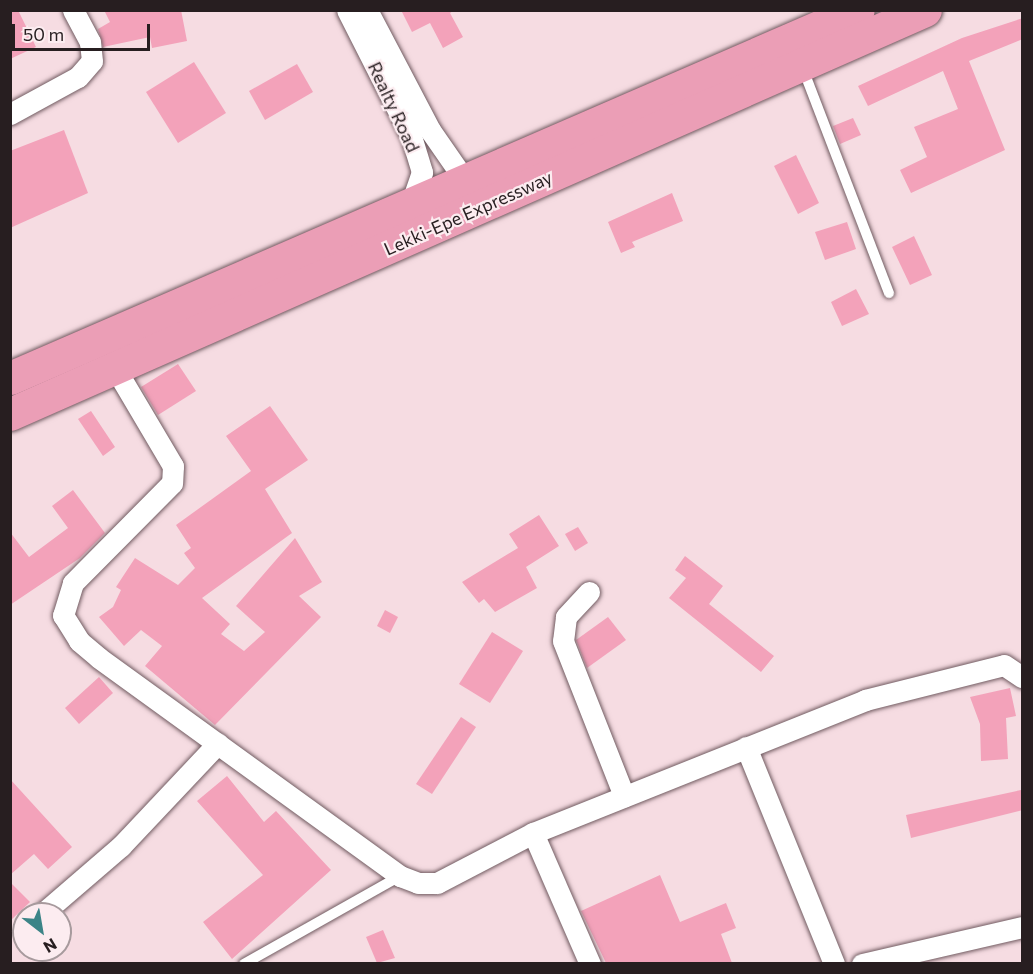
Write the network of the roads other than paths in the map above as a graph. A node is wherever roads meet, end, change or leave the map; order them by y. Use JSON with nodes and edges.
{"nodes":[{"id":1,"x":73,"y":10,"type":"edge"},
{"id":2,"x":347,"y":10,"type":"edge"},
{"id":3,"x":367,"y":10,"type":"edge"},
{"id":4,"x":858,"y":10,"type":"edge"},
{"id":5,"x":925,"y":10,"type":"edge"},
{"id":6,"x":801,"y":66,"type":"junction"},
{"id":7,"x":10,"y":114,"type":"edge"},
{"id":8,"x":466,"y":182,"type":"junction"},
{"id":9,"x":410,"y":206,"type":"junction"},
{"id":10,"x":889,"y":293,"type":"dead end"},
{"id":11,"x":115,"y":368,"type":"junction"},
{"id":12,"x":10,"y":378,"type":"edge"},
{"id":13,"x":10,"y":414,"type":"edge"},
{"id":14,"x":589,"y":592,"type":"dead end"},
{"id":15,"x":1021,"y":673,"type":"edge"},
{"id":16,"x":218,"y":743,"type":"junction"},
{"id":17,"x":746,"y":747,"type":"junction"},
{"id":18,"x":624,"y":796,"type":"junction"},
{"id":19,"x":533,"y":833,"type":"junction"},
{"id":20,"x":400,"y":876,"type":"junction"},
{"id":21,"x":56,"y":902,"type":"edge"},
{"id":22,"x":1023,"y":927,"type":"edge"},
{"id":23,"x":244,"y":963,"type":"edge"},
{"id":24,"x":590,"y":963,"type":"edge"},
{"id":25,"x":834,"y":963,"type":"edge"},
{"id":26,"x":862,"y":963,"type":"edge"}],
"edges":[{"from":1,"to":7,"type":"street"},
{"from":2,"to":9,"type":"street","name":"Realty Road"},
{"from":3,"to":8,"type":"street","name":"Realty Road"},
{"from":4,"to":8,"type":"highway","name":"Lekki-Epe Expressway"},
{"from":5,"to":6,"type":"highway","name":"Lekki-Epe Expressway"},
{"from":6,"to":10,"type":"lane"},
{"from":6,"to":11,"type":"highway","name":"Lekki-Epe Expressway"},
{"from":8,"to":9,"type":"highway","name":"Lekki-Epe Expressway"},
{"from":9,"to":12,"type":"highway","name":"Lekki-Epe Expressway"},
{"from":11,"to":13,"type":"highway","name":"Lekki-Epe Expressway"},
{"from":11,"to":16,"type":"street"},
{"from":14,"to":18,"type":"street"},
{"from":15,"to":17,"type":"street"},
{"from":16,"to":20,"type":"street"},
{"from":16,"to":21,"type":"street"},
{"from":17,"to":18,"type":"street"},
{"from":17,"to":25,"type":"street"},
{"from":18,"to":19,"type":"street"},
{"from":19,"to":20,"type":"street"},
{"from":19,"to":24,"type":"street"},
{"from":20,"to":23,"type":"lane"},
{"from":22,"to":26,"type":"street"}]}
